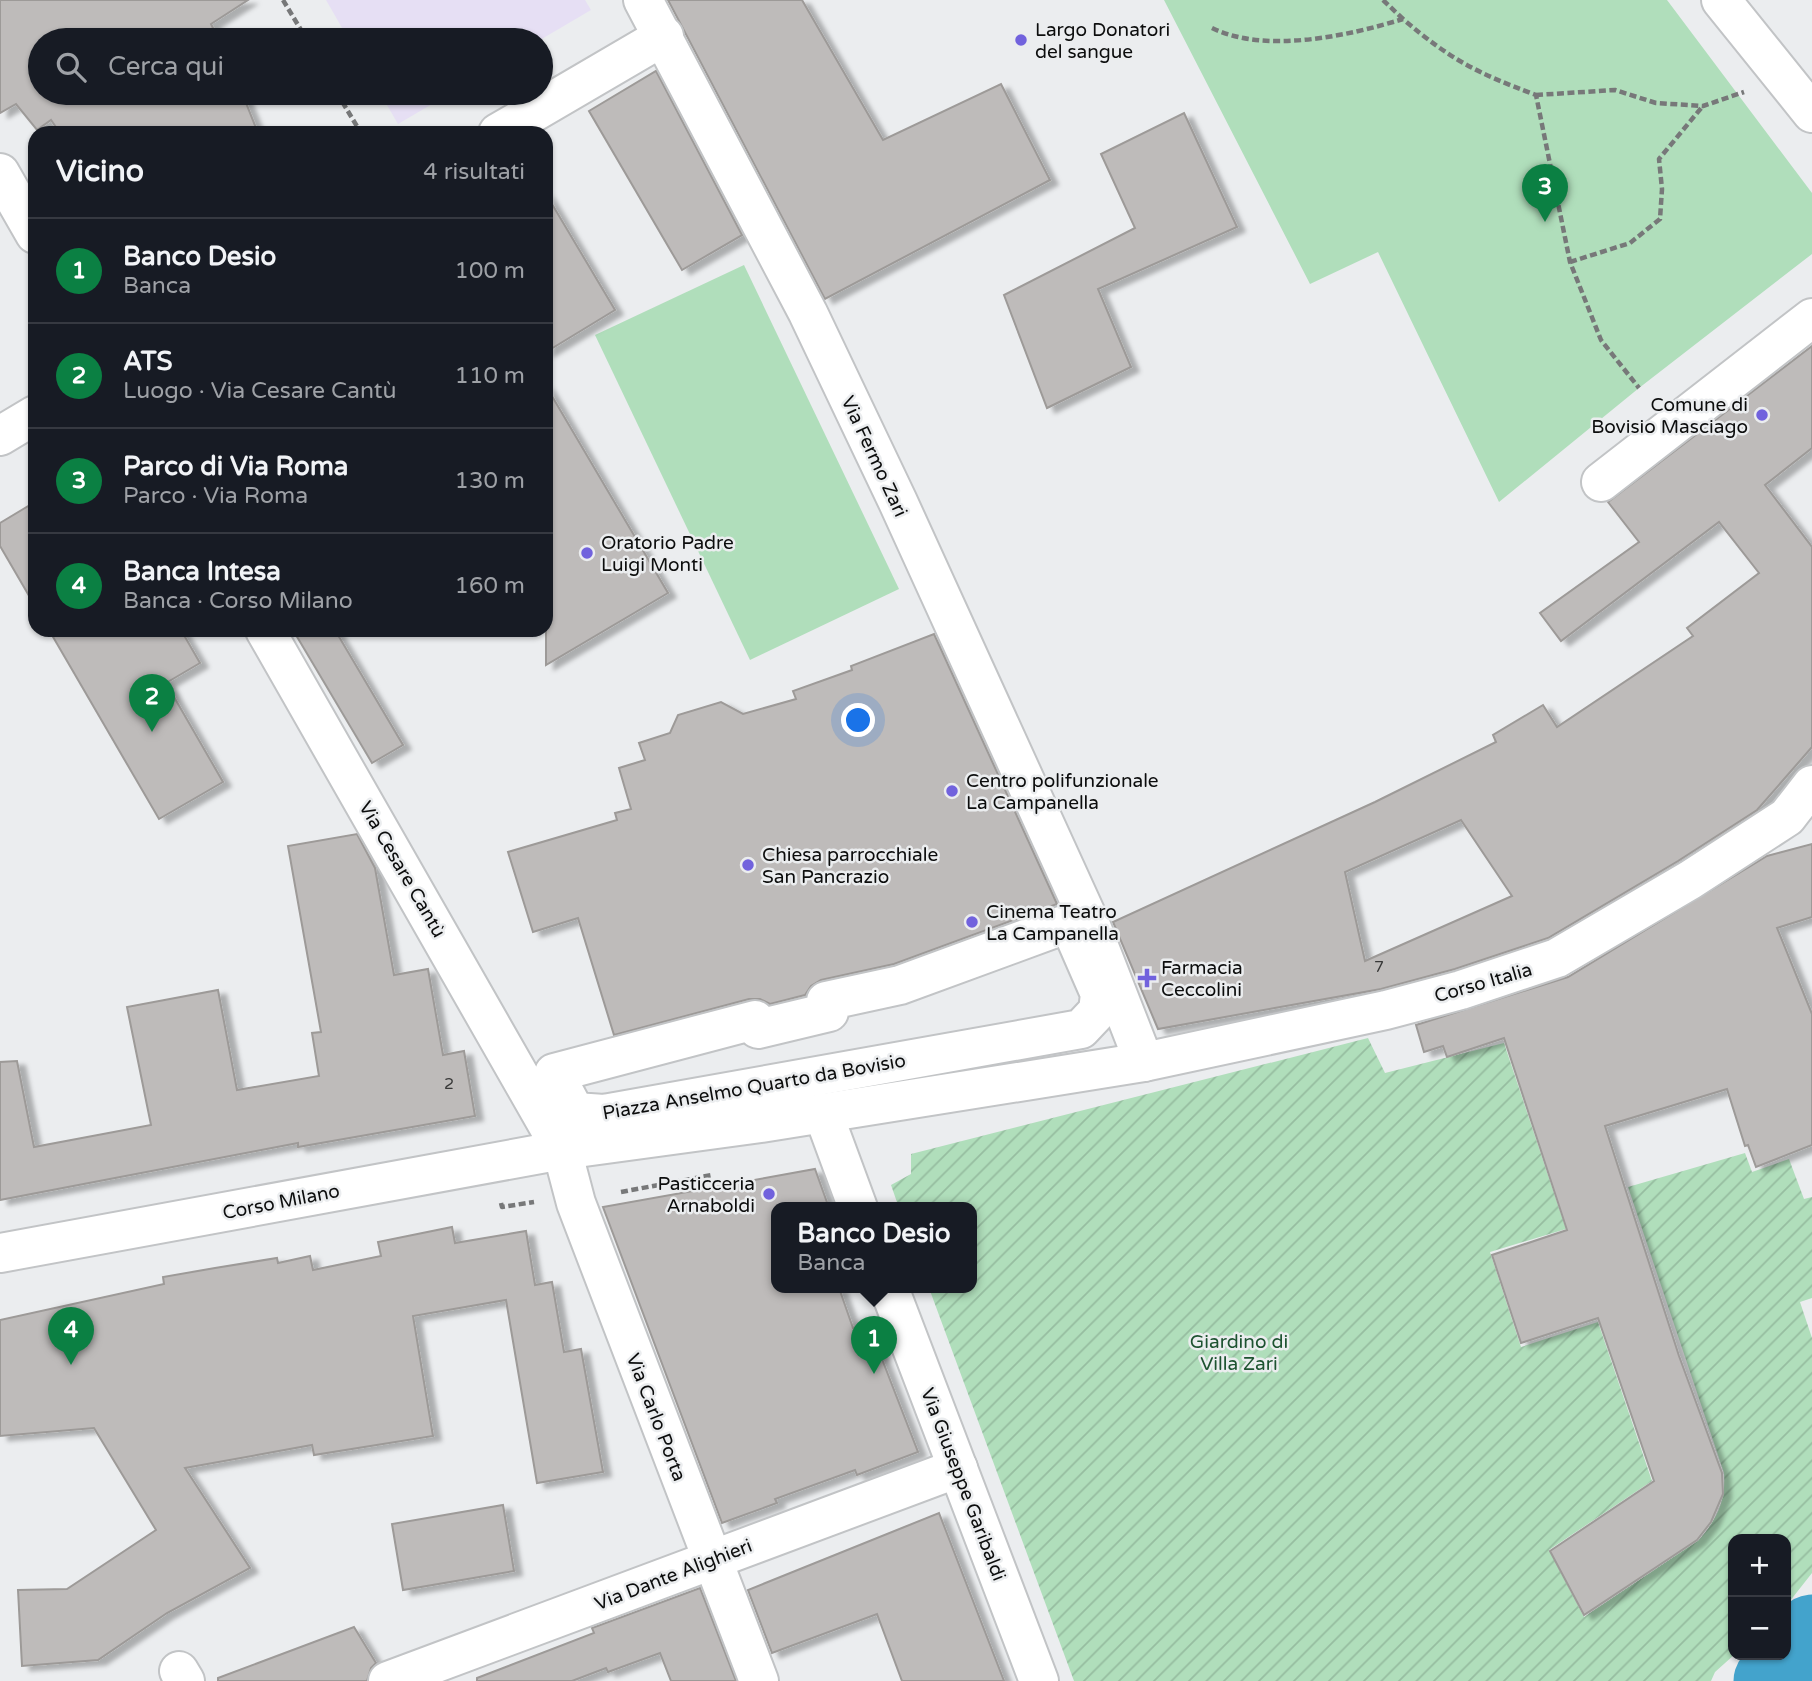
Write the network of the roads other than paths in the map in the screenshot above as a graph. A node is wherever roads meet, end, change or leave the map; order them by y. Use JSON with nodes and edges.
{"nodes":[{"id":1,"x":643,"y":0,"type":"edge"},
{"id":2,"x":1721,"y":0,"type":"edge"},
{"id":3,"x":664,"y":36,"type":"junction"},
{"id":4,"x":553,"y":101,"type":"edge"},
{"id":5,"x":546,"y":105,"type":"edge"},
{"id":6,"x":1812,"y":113,"type":"edge"},
{"id":7,"x":510,"y":126,"type":"edge"},
{"id":8,"x":0,"y":173,"type":"edge"},
{"id":9,"x":28,"y":221,"type":"edge"},
{"id":10,"x":1812,"y":318,"type":"edge"},
{"id":11,"x":28,"y":419,"type":"edge"},
{"id":12,"x":0,"y":436,"type":"edge"},
{"id":13,"x":1601,"y":482,"type":"dead end"},
{"id":14,"x":269,"y":637,"type":"edge"},
{"id":15,"x":1812,"y":785,"type":"edge"},
{"id":16,"x":1799,"y":820,"type":"edge"},
{"id":17,"x":1079,"y":922,"type":"junction"},
{"id":18,"x":1144,"y":1062,"type":"junction"},
{"id":19,"x":823,"y":1113,"type":"junction"},
{"id":20,"x":562,"y":1150,"type":"junction"},
{"id":21,"x":856,"y":1202,"type":"edge"},
{"id":22,"x":0,"y":1254,"type":"edge"},
{"id":23,"x":891,"y":1293,"type":"edge"},
{"id":24,"x":958,"y":1468,"type":"junction"},
{"id":25,"x":712,"y":1560,"type":"junction"},
{"id":26,"x":388,"y":1681,"type":"edge"},
{"id":27,"x":759,"y":1681,"type":"edge"},
{"id":28,"x":1039,"y":1681,"type":"edge"}],
"edges":[{"from":1,"to":3,"type":"street","name":"Via Fermo Zari"},
{"from":2,"to":6,"type":"street"},
{"from":3,"to":4,"type":"street"},
{"from":3,"to":17,"type":"street","name":"Via Fermo Zari"},
{"from":5,"to":7,"type":"street"},
{"from":8,"to":9,"type":"street"},
{"from":10,"to":13,"type":"street"},
{"from":11,"to":12,"type":"street"},
{"from":14,"to":20,"type":"street","name":"Via Cesare Cantù"},
{"from":15,"to":16,"type":"street","name":"Corso Italia"},
{"from":16,"to":18,"type":"street","name":"Corso Italia"},
{"from":17,"to":17,"type":"street","name":"Piazza Anselmo Quarto da Bovisio"},
{"from":17,"to":18,"type":"street"},
{"from":18,"to":19,"type":"street","name":"Piazza Anselmo Quarto da Bovisio"},
{"from":19,"to":20,"type":"street","name":"Piazza Anselmo Quarto da Bovisio"},
{"from":19,"to":21,"type":"street"},
{"from":20,"to":22,"type":"street","name":"Corso Milano"},
{"from":20,"to":25,"type":"street","name":"Via Carlo Porta"},
{"from":23,"to":24,"type":"street","name":"Via Giuseppe Garibaldi"},
{"from":24,"to":25,"type":"street","name":"Via Dante Alighieri"},
{"from":24,"to":28,"type":"street","name":"Via Giuseppe Garibaldi"},
{"from":25,"to":26,"type":"street","name":"Via Dante Alighieri"},
{"from":25,"to":27,"type":"street","name":"Via Carlo Porta"}]}
